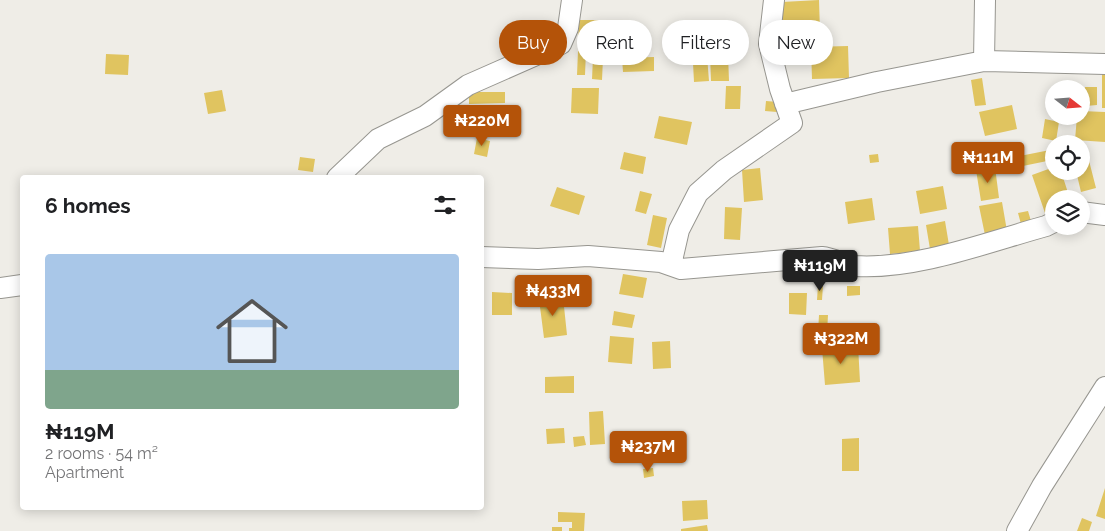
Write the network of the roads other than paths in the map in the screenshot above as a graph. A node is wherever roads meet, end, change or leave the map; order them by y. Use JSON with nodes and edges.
{"nodes":[{"id":1,"x":572,"y":0,"type":"edge"},
{"id":2,"x":774,"y":0,"type":"edge"},
{"id":3,"x":985,"y":0,"type":"edge"},
{"id":4,"x":984,"y":61,"type":"junction"},
{"id":5,"x":1105,"y":64,"type":"edge"},
{"id":6,"x":785,"y":104,"type":"junction"},
{"id":7,"x":340,"y":175,"type":"edge"},
{"id":8,"x":1090,"y":213,"type":"edge"},
{"id":9,"x":1105,"y":215,"type":"edge"},
{"id":10,"x":1045,"y":226,"type":"edge"},
{"id":11,"x":484,"y":257,"type":"edge"},
{"id":12,"x":671,"y":265,"type":"junction"},
{"id":13,"x":20,"y":285,"type":"edge"},
{"id":14,"x":0,"y":288,"type":"edge"},
{"id":15,"x":1105,"y":387,"type":"edge"},
{"id":16,"x":1017,"y":531,"type":"edge"}],
"edges":[{"from":1,"to":7,"type":"street"},
{"from":2,"to":6,"type":"street"},
{"from":3,"to":4,"type":"street"},
{"from":4,"to":5,"type":"street"},
{"from":4,"to":6,"type":"street"},
{"from":6,"to":12,"type":"street"},
{"from":8,"to":9,"type":"street"},
{"from":10,"to":12,"type":"street"},
{"from":11,"to":12,"type":"street"},
{"from":13,"to":14,"type":"street"},
{"from":15,"to":16,"type":"street"}]}
